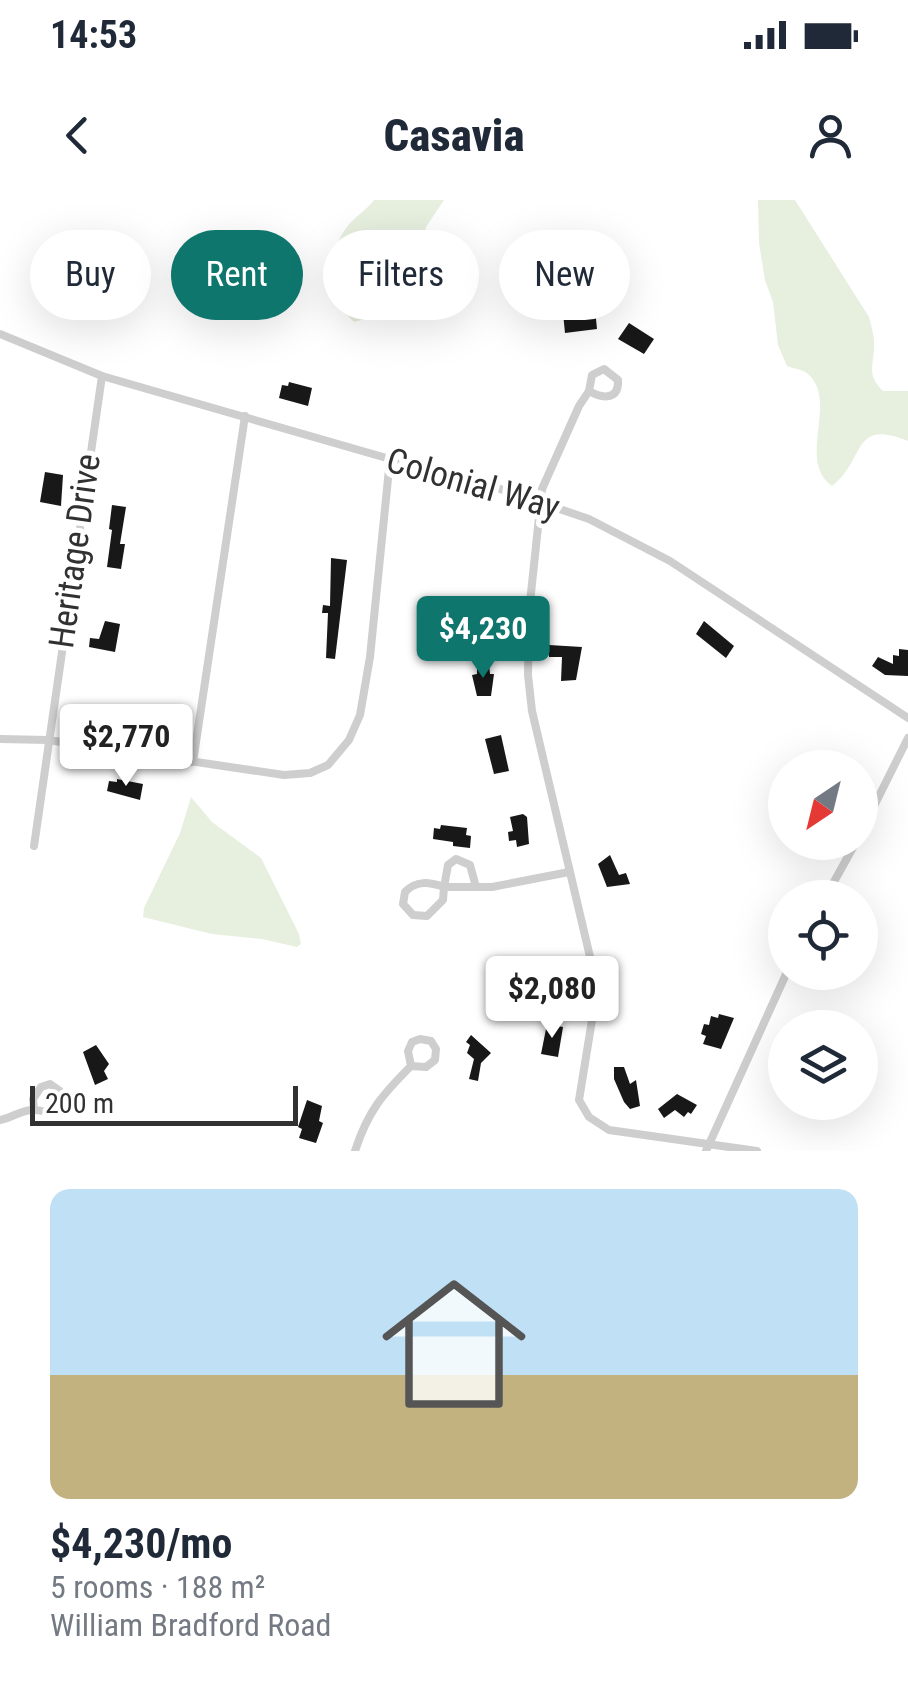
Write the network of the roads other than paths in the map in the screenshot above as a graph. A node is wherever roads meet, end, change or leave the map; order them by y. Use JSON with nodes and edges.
{"nodes":[{"id":1,"x":0,"y":334,"type":"edge"},
{"id":2,"x":102,"y":376,"type":"junction"},
{"id":3,"x":590,"y":391,"type":"dead end"},
{"id":4,"x":245,"y":416,"type":"junction"},
{"id":5,"x":390,"y":459,"type":"junction"},
{"id":6,"x":543,"y":502,"type":"junction"},
{"id":7,"x":908,"y":718,"type":"edge"},
{"id":8,"x":908,"y":738,"type":"edge"},
{"id":9,"x":0,"y":739,"type":"edge"},
{"id":10,"x":48,"y":740,"type":"junction"},
{"id":11,"x":193,"y":762,"type":"junction"},
{"id":12,"x":878,"y":798,"type":"edge"},
{"id":13,"x":34,"y":846,"type":"dead end"},
{"id":14,"x":569,"y":872,"type":"junction"},
{"id":15,"x":444,"y":886,"type":"junction"},
{"id":16,"x":476,"y":887,"type":"junction"},
{"id":17,"x":779,"y":990,"type":"edge"},
{"id":18,"x":411,"y":1066,"type":"dead end"},
{"id":19,"x":34,"y":1109,"type":"junction"},
{"id":20,"x":0,"y":1120,"type":"edge"},
{"id":21,"x":708,"y":1147,"type":"edge"},
{"id":22,"x":354,"y":1151,"type":"edge"},
{"id":23,"x":757,"y":1151,"type":"edge"}],
"edges":[{"from":1,"to":2,"type":"street","name":"Colonial Way"},
{"from":2,"to":4,"type":"street","name":"Colonial Way"},
{"from":2,"to":10,"type":"street","name":"Heritage Drive"},
{"from":3,"to":6,"type":"street"},
{"from":4,"to":5,"type":"street","name":"Colonial Way"},
{"from":4,"to":11,"type":"street"},
{"from":5,"to":6,"type":"street","name":"Colonial Way"},
{"from":5,"to":11,"type":"street"},
{"from":6,"to":7,"type":"street","name":"Colonial Way"},
{"from":6,"to":14,"type":"street"},
{"from":8,"to":12,"type":"street"},
{"from":9,"to":10,"type":"street"},
{"from":10,"to":11,"type":"street"},
{"from":10,"to":13,"type":"street","name":"Heritage Drive"},
{"from":14,"to":16,"type":"street"},
{"from":14,"to":21,"type":"street"},
{"from":15,"to":15,"type":"street"},
{"from":15,"to":16,"type":"street"},
{"from":15,"to":16,"type":"street"},
{"from":17,"to":21,"type":"street"},
{"from":18,"to":22,"type":"street"},
{"from":19,"to":19,"type":"street"},
{"from":19,"to":20,"type":"street"},
{"from":21,"to":23,"type":"street"}]}
